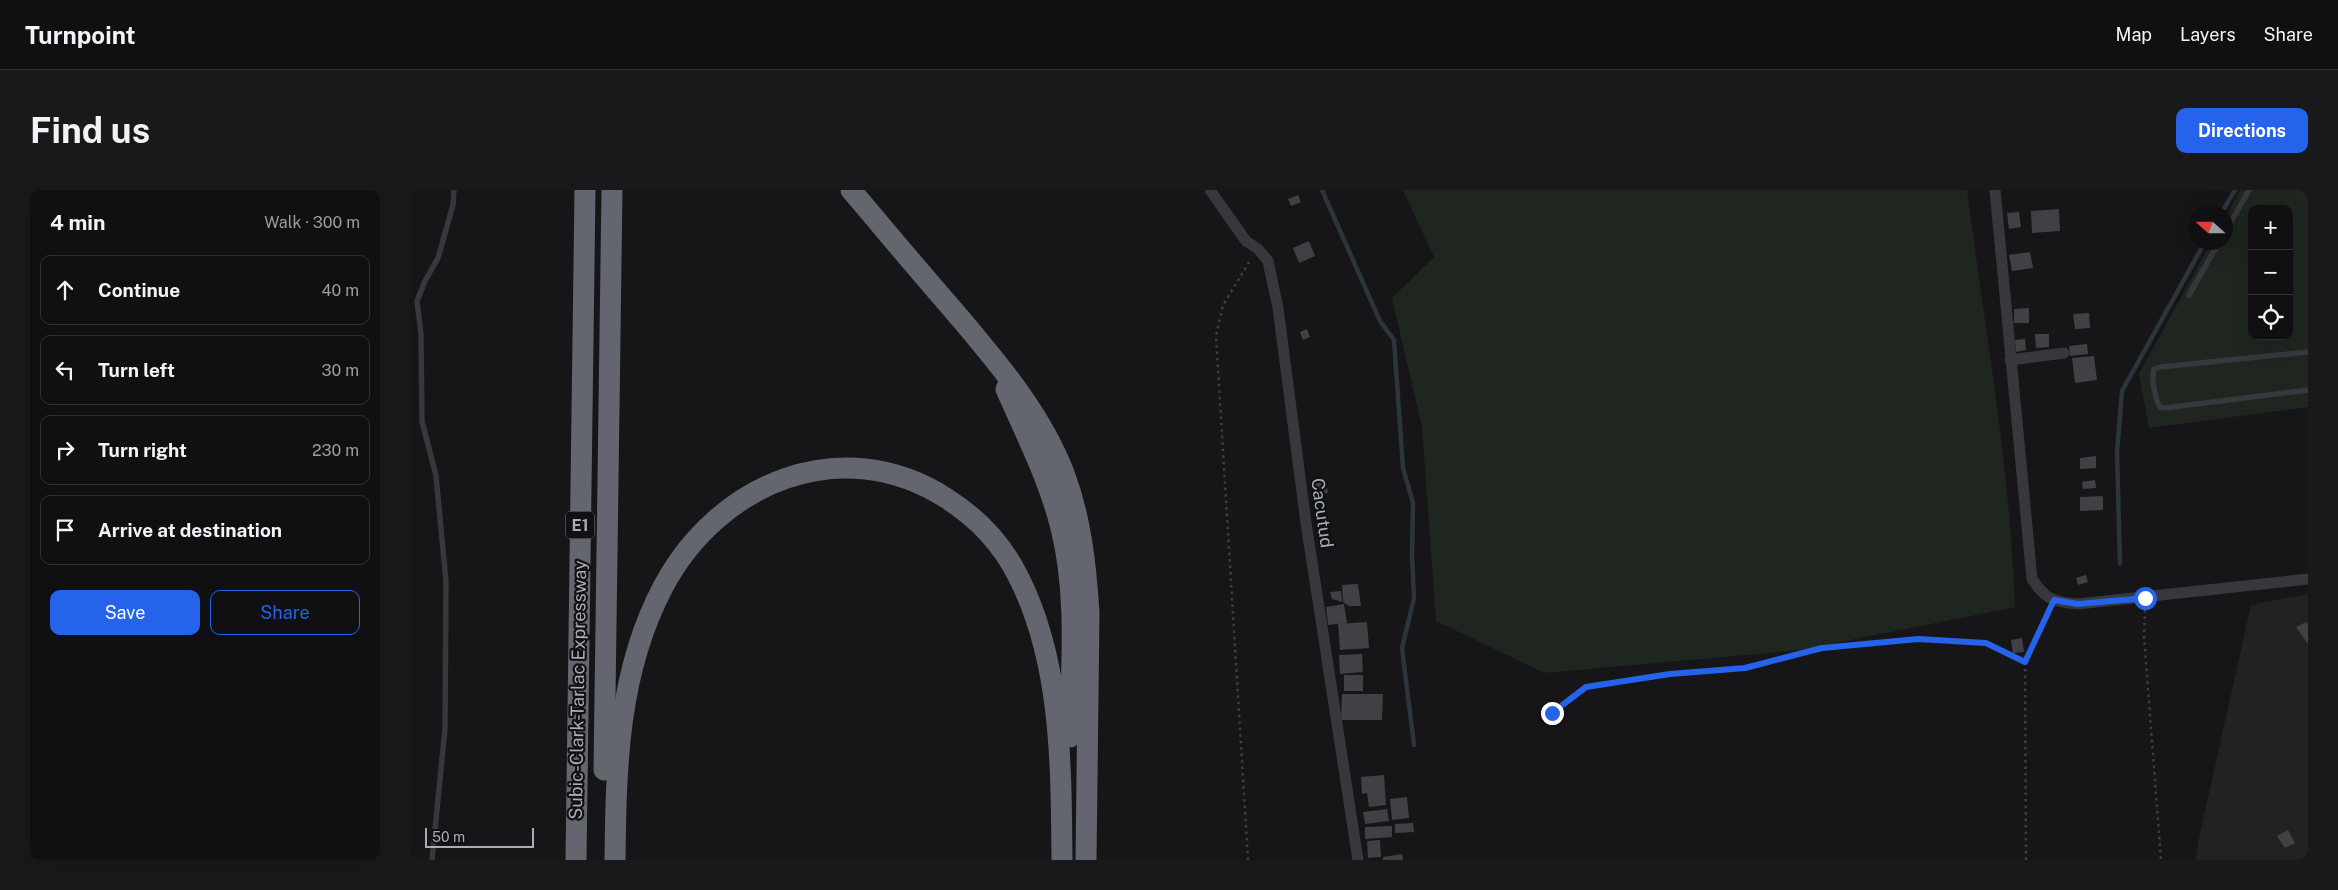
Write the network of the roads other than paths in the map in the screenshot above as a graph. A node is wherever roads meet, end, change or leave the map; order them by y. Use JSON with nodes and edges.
{"nodes":[{"id":1,"x":454,"y":190,"type":"edge"},
{"id":2,"x":585,"y":190,"type":"edge"},
{"id":3,"x":612,"y":190,"type":"edge"},
{"id":4,"x":851,"y":190,"type":"edge"},
{"id":5,"x":1210,"y":190,"type":"edge"},
{"id":6,"x":1995,"y":190,"type":"edge"},
{"id":7,"x":2249,"y":190,"type":"edge"},
{"id":8,"x":2233,"y":219,"type":"edge"},
{"id":9,"x":2214,"y":250,"type":"edge"},
{"id":10,"x":2189,"y":295,"type":"dead end"},
{"id":11,"x":2308,"y":352,"type":"edge"},
{"id":12,"x":2064,"y":353,"type":"dead end"},
{"id":13,"x":991,"y":355,"type":"junction"},
{"id":14,"x":2010,"y":360,"type":"junction"},
{"id":15,"x":2308,"y":390,"type":"edge"},
{"id":16,"x":2308,"y":579,"type":"edge"},
{"id":17,"x":432,"y":860,"type":"edge"},
{"id":18,"x":576,"y":860,"type":"edge"},
{"id":19,"x":603,"y":860,"type":"edge"},
{"id":20,"x":615,"y":860,"type":"edge"},
{"id":21,"x":1063,"y":860,"type":"edge"},
{"id":22,"x":1086,"y":860,"type":"edge"},
{"id":23,"x":1358,"y":860,"type":"edge"}],
"edges":[{"from":1,"to":17,"type":"lane"},
{"from":2,"to":18,"type":"highway","name":"Subic-Clark-Tarlac Expressway","number":"E1"},
{"from":3,"to":19,"type":"highway","name":"Subic-Clark-Tarlac Expressway","number":"E1"},
{"from":4,"to":13,"type":"highway"},
{"from":5,"to":23,"type":"street","name":"Cacutud"},
{"from":6,"to":14,"type":"street"},
{"from":7,"to":8,"type":"lane"},
{"from":9,"to":10,"type":"lane"},
{"from":11,"to":15,"type":"lane"},
{"from":12,"to":14,"type":"street"},
{"from":13,"to":21,"type":"highway"},
{"from":13,"to":22,"type":"highway"},
{"from":14,"to":16,"type":"street"},
{"from":20,"to":21,"type":"highway"}]}
